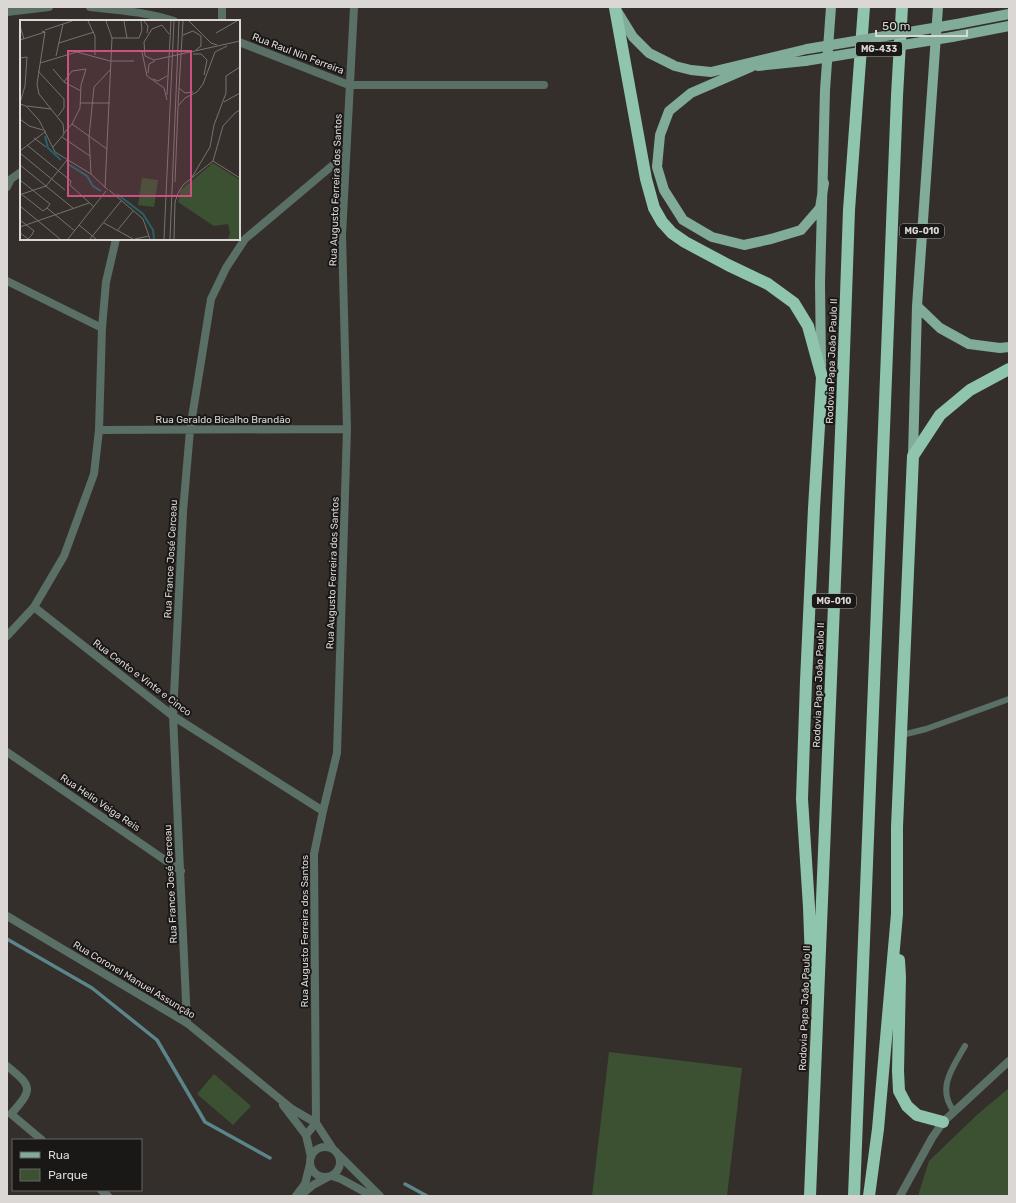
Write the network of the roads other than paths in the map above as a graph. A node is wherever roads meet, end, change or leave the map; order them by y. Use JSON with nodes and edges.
{"nodes":[{"id":1,"x":49,"y":7,"type":"edge"},
{"id":2,"x":90,"y":7,"type":"edge"},
{"id":3,"x":222,"y":7,"type":"edge"},
{"id":4,"x":354,"y":7,"type":"edge"},
{"id":5,"x":831,"y":7,"type":"edge"},
{"id":6,"x":864,"y":7,"type":"edge"},
{"id":7,"x":902,"y":7,"type":"edge"},
{"id":8,"x":938,"y":7,"type":"edge"},
{"id":9,"x":615,"y":8,"type":"edge"},
{"id":10,"x":7,"y":12,"type":"edge"},
{"id":11,"x":1009,"y":14,"type":"edge"},
{"id":12,"x":171,"y":20,"type":"edge"},
{"id":13,"x":222,"y":20,"type":"edge"},
{"id":14,"x":1009,"y":26,"type":"edge"},
{"id":15,"x":240,"y":42,"type":"edge"},
{"id":16,"x":751,"y":67,"type":"junction"},
{"id":17,"x":711,"y":72,"type":"junction"},
{"id":18,"x":349,"y":85,"type":"junction"},
{"id":19,"x":544,"y":85,"type":"dead end"},
{"id":20,"x":346,"y":154,"type":"junction"},
{"id":21,"x":20,"y":173,"type":"edge"},
{"id":22,"x":824,"y":183,"type":"junction"},
{"id":23,"x":7,"y":187,"type":"edge"},
{"id":24,"x":116,"y":240,"type":"edge"},
{"id":25,"x":7,"y":281,"type":"edge"},
{"id":26,"x":917,"y":306,"type":"junction"},
{"id":27,"x":102,"y":328,"type":"junction"},
{"id":28,"x":1009,"y":346,"type":"edge"},
{"id":29,"x":1009,"y":369,"type":"edge"},
{"id":30,"x":822,"y":377,"type":"junction"},
{"id":31,"x":347,"y":429,"type":"junction"},
{"id":32,"x":99,"y":430,"type":"junction"},
{"id":33,"x":190,"y":430,"type":"junction"},
{"id":34,"x":913,"y":456,"type":"junction"},
{"id":35,"x":34,"y":607,"type":"junction"},
{"id":36,"x":7,"y":636,"type":"edge"},
{"id":37,"x":1009,"y":699,"type":"edge"},
{"id":38,"x":173,"y":716,"type":"junction"},
{"id":39,"x":902,"y":735,"type":"junction"},
{"id":40,"x":7,"y":752,"type":"edge"},
{"id":41,"x":323,"y":811,"type":"junction"},
{"id":42,"x":181,"y":871,"type":"junction"},
{"id":43,"x":897,"y":914,"type":"junction"},
{"id":44,"x":7,"y":916,"type":"edge"},
{"id":45,"x":187,"y":1023,"type":"junction"},
{"id":46,"x":816,"y":1035,"type":"junction"},
{"id":47,"x":965,"y":1046,"type":"dead end"},
{"id":48,"x":1009,"y":1061,"type":"edge"},
{"id":49,"x":7,"y":1066,"type":"edge"},
{"id":50,"x":274,"y":1094,"type":"junction"},
{"id":51,"x":954,"y":1111,"type":"junction"},
{"id":52,"x":943,"y":1122,"type":"junction"},
{"id":53,"x":316,"y":1123,"type":"junction"},
{"id":54,"x":306,"y":1135,"type":"junction"},
{"id":55,"x":41,"y":1139,"type":"edge"},
{"id":56,"x":336,"y":1152,"type":"junction"},
{"id":57,"x":311,"y":1160,"type":"junction"},
{"id":58,"x":331,"y":1176,"type":"junction"},
{"id":59,"x":296,"y":1196,"type":"edge"},
{"id":60,"x":300,"y":1196,"type":"edge"},
{"id":61,"x":372,"y":1196,"type":"edge"},
{"id":62,"x":380,"y":1196,"type":"edge"},
{"id":63,"x":810,"y":1196,"type":"edge"},
{"id":64,"x":854,"y":1196,"type":"edge"},
{"id":65,"x":869,"y":1196,"type":"edge"},
{"id":66,"x":900,"y":1196,"type":"edge"}],
"edges":[{"from":1,"to":10,"type":"street"},
{"from":2,"to":12,"type":"street"},
{"from":3,"to":13,"type":"street"},
{"from":4,"to":18,"type":"street","name":"Rua Augusto Ferreira dos Santos"},
{"from":5,"to":22,"type":"main road"},
{"from":6,"to":46,"type":"highway","name":"Rodovia Papa João Paulo II","number":"MG-010"},
{"from":7,"to":64,"type":"highway","number":"MG-010"},
{"from":8,"to":26,"type":"main road","number":"MG-010"},
{"from":9,"to":17,"type":"main road","number":"MG-433"},
{"from":9,"to":30,"type":"highway"},
{"from":11,"to":17,"type":"main road","number":"MG-433","bridge":true},
{"from":14,"to":16,"type":"main road","number":"MG-433","bridge":true},
{"from":15,"to":18,"type":"street","name":"Rua Raul Nin Ferreira"},
{"from":16,"to":17,"type":"main road","number":"MG-433"},
{"from":16,"to":22,"type":"main road"},
{"from":18,"to":19,"type":"street"},
{"from":18,"to":20,"type":"street","name":"Rua Augusto Ferreira dos Santos"},
{"from":20,"to":31,"type":"street","name":"Rua Augusto Ferreira dos Santos"},
{"from":20,"to":33,"type":"street","name":"Rua France José Cerceau"},
{"from":21,"to":23,"type":"street"},
{"from":22,"to":30,"type":"main road"},
{"from":24,"to":27,"type":"street"},
{"from":25,"to":27,"type":"street"},
{"from":26,"to":28,"type":"main road"},
{"from":26,"to":34,"type":"main road","number":"MG-010"},
{"from":27,"to":32,"type":"street"},
{"from":29,"to":34,"type":"highway"},
{"from":30,"to":46,"type":"highway"},
{"from":31,"to":33,"type":"street","name":"Rua Geraldo Bicalho Brandão"},
{"from":31,"to":41,"type":"street","name":"Rua Augusto Ferreira dos Santos"},
{"from":32,"to":33,"type":"street","name":"Rua Geraldo Bicalho Brandão"},
{"from":32,"to":35,"type":"street"},
{"from":33,"to":38,"type":"street","name":"Rua France José Cerceau"},
{"from":34,"to":39,"type":"highway"},
{"from":35,"to":36,"type":"street"},
{"from":35,"to":38,"type":"street","name":"Rua Cento e Vinte e Cinco"},
{"from":37,"to":39,"type":"lane"},
{"from":38,"to":41,"type":"street","name":"Rua Cento e Vinte e Cinco"},
{"from":38,"to":42,"type":"street","name":"Rua France José Cerceau"},
{"from":39,"to":43,"type":"highway"},
{"from":40,"to":42,"type":"street","name":"Rua Helio Veiga Reis"},
{"from":41,"to":53,"type":"street","name":"Rua Augusto Ferreira dos Santos"},
{"from":42,"to":45,"type":"street","name":"Rua France José Cerceau"},
{"from":43,"to":52,"type":"highway"},
{"from":43,"to":65,"type":"highway"},
{"from":44,"to":45,"type":"street","name":"Rua Coronel Manuel Assunção"},
{"from":45,"to":50,"type":"street","name":"Rua Coronel Manuel Assunção"},
{"from":46,"to":63,"type":"highway","name":"Rodovia Papa João Paulo II","number":"MG-010"},
{"from":47,"to":51,"type":"lane"},
{"from":48,"to":51,"type":"street"},
{"from":49,"to":55,"type":"street"},
{"from":50,"to":53,"type":"street","name":"Rua Coronel Manuel Assunção"},
{"from":50,"to":54,"type":"street"},
{"from":51,"to":52,"type":"street"},
{"from":52,"to":66,"type":"street"},
{"from":53,"to":54,"type":"street"},
{"from":53,"to":56,"type":"street","name":"Rua Coronel Manuel Assunção"},
{"from":54,"to":57,"type":"street"},
{"from":56,"to":57,"type":"street"},
{"from":56,"to":58,"type":"street"},
{"from":56,"to":62,"type":"street","name":"Rua Coronel Manuel Assunção"},
{"from":57,"to":58,"type":"street"},
{"from":57,"to":59,"type":"street"},
{"from":58,"to":60,"type":"street"},
{"from":58,"to":61,"type":"street"}]}
